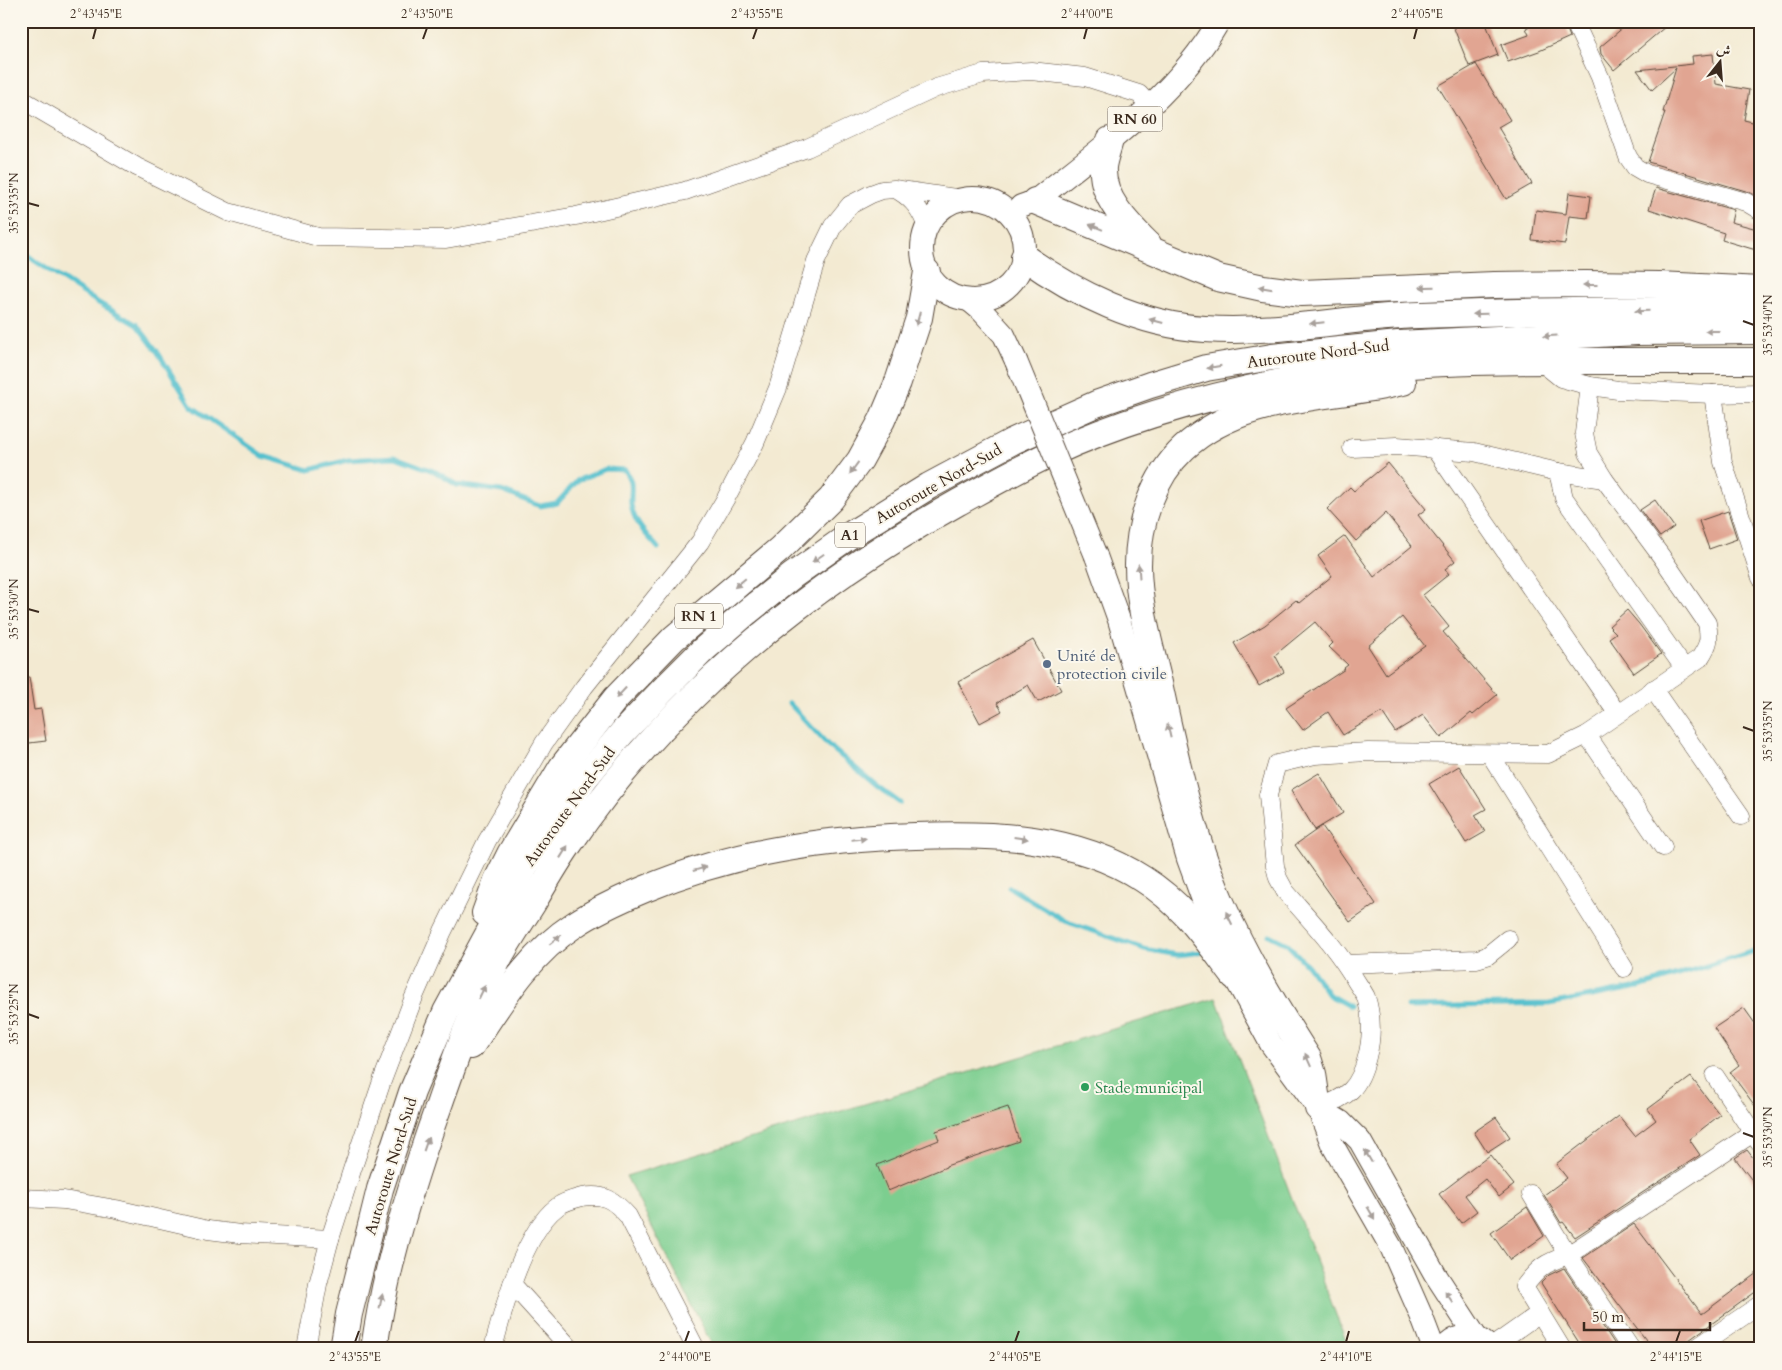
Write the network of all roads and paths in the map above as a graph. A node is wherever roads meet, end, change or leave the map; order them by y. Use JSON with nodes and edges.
{"nodes":[{"id":1,"x":1219,"y":21,"type":"edge"},
{"id":2,"x":1574,"y":21,"type":"edge"},
{"id":3,"x":21,"y":99,"type":"edge"},
{"id":4,"x":1150,"y":106,"type":"junction"},
{"id":5,"x":1110,"y":140,"type":"junction"},
{"id":6,"x":894,"y":189,"type":"junction"},
{"id":7,"x":962,"y":199,"type":"junction"},
{"id":8,"x":1035,"y":201,"type":"junction"},
{"id":9,"x":1003,"y":207,"type":"junction"},
{"id":10,"x":1761,"y":210,"type":"edge"},
{"id":11,"x":927,"y":227,"type":"junction"},
{"id":12,"x":1021,"y":229,"type":"junction"},
{"id":13,"x":1155,"y":252,"type":"junction"},
{"id":14,"x":1024,"y":257,"type":"junction"},
{"id":15,"x":927,"y":272,"type":"junction"},
{"id":16,"x":1009,"y":286,"type":"junction"},
{"id":17,"x":1761,"y":290,"type":"edge"},
{"id":18,"x":969,"y":300,"type":"junction"},
{"id":19,"x":1761,"y":314,"type":"edge"},
{"id":20,"x":1761,"y":331,"type":"edge"},
{"id":21,"x":1004,"y":334,"type":"junction"},
{"id":22,"x":1490,"y":360,"type":"junction"},
{"id":23,"x":1540,"y":361,"type":"junction"},
{"id":24,"x":1761,"y":361,"type":"edge"},
{"id":25,"x":1590,"y":386,"type":"junction"},
{"id":26,"x":1761,"y":393,"type":"edge"},
{"id":27,"x":1714,"y":394,"type":"junction"},
{"id":28,"x":1352,"y":448,"type":"dead end"},
{"id":29,"x":1434,"y":448,"type":"junction"},
{"id":30,"x":1558,"y":472,"type":"junction"},
{"id":31,"x":1604,"y":478,"type":"junction"},
{"id":32,"x":1761,"y":578,"type":"edge"},
{"id":33,"x":1684,"y":668,"type":"junction"},
{"id":34,"x":1653,"y":689,"type":"junction"},
{"id":35,"x":1617,"y":713,"type":"junction"},
{"id":36,"x":1587,"y":735,"type":"junction"},
{"id":37,"x":1490,"y":754,"type":"junction"},
{"id":38,"x":1741,"y":816,"type":"dead end"},
{"id":39,"x":1663,"y":847,"type":"dead end"},
{"id":40,"x":1508,"y":940,"type":"dead end"},
{"id":41,"x":1346,"y":964,"type":"junction"},
{"id":42,"x":470,"y":968,"type":"junction"},
{"id":43,"x":1624,"y":968,"type":"dead end"},
{"id":44,"x":1234,"y":976,"type":"junction"},
{"id":45,"x":1715,"y":1076,"type":"dead end"},
{"id":46,"x":448,"y":1081,"type":"junction"},
{"id":47,"x":1318,"y":1108,"type":"junction"},
{"id":48,"x":1757,"y":1139,"type":"edge"},
{"id":49,"x":1532,"y":1194,"type":"dead end"},
{"id":50,"x":21,"y":1198,"type":"edge"},
{"id":51,"x":330,"y":1239,"type":"junction"},
{"id":52,"x":1568,"y":1255,"type":"junction"},
{"id":53,"x":512,"y":1284,"type":"junction"},
{"id":54,"x":1761,"y":1304,"type":"edge"},
{"id":55,"x":1540,"y":1312,"type":"junction"},
{"id":56,"x":1486,"y":1344,"type":"edge"},
{"id":57,"x":306,"y":1349,"type":"edge"},
{"id":58,"x":343,"y":1349,"type":"edge"},
{"id":59,"x":374,"y":1349,"type":"edge"},
{"id":60,"x":493,"y":1349,"type":"edge"},
{"id":61,"x":571,"y":1349,"type":"edge"},
{"id":62,"x":696,"y":1349,"type":"edge"},
{"id":63,"x":1434,"y":1349,"type":"edge"},
{"id":64,"x":1444,"y":1349,"type":"edge"},
{"id":65,"x":1562,"y":1349,"type":"edge"},
{"id":66,"x":1632,"y":1349,"type":"edge"},
{"id":67,"x":1695,"y":1349,"type":"edge"}],
"edges":[{"from":1,"to":4,"type":"main road","number":"RN 60"},
{"from":2,"to":10,"type":"street"},
{"from":3,"to":4,"type":"street"},
{"from":4,"to":5,"type":"main road","number":"RN 60"},
{"from":5,"to":8,"type":"main road","number":"RN 60"},
{"from":5,"to":13,"type":"highway"},
{"from":6,"to":7,"type":"street"},
{"from":6,"to":11,"type":"street"},
{"from":6,"to":51,"type":"street"},
{"from":7,"to":9,"type":"main road"},
{"from":7,"to":11,"type":"main road"},
{"from":8,"to":9,"type":"main road","number":"RN 60"},
{"from":8,"to":12,"type":"main road","number":"RN 60"},
{"from":13,"to":8,"type":"highway","one_way":true},
{"from":9,"to":12,"type":"main road"},
{"from":11,"to":15,"type":"main road"},
{"from":12,"to":14,"type":"main road"},
{"from":17,"to":13,"type":"highway","one_way":true},
{"from":14,"to":16,"type":"main road"},
{"from":19,"to":14,"type":"highway","one_way":true},
{"from":15,"to":18,"type":"main road"},
{"from":15,"to":42,"type":"highway","number":"RN 1","one_way":true},
{"from":16,"to":18,"type":"main road"},
{"from":16,"to":21,"type":"main road"},
{"from":18,"to":21,"type":"main road"},
{"from":20,"to":42,"type":"highway","name":"Autoroute Nord-Sud","number":"A1","one_way":true},
{"from":21,"to":44,"type":"main road","bridge":true},
{"from":22,"to":23,"type":"highway","name":"Autoroute Nord-Sud","number":"A1"},
{"from":46,"to":22,"type":"highway","name":"Autoroute Nord-Sud","number":"A1","one_way":true},
{"from":47,"to":22,"type":"highway","one_way":true},
{"from":23,"to":24,"type":"highway","name":"Autoroute Nord-Sud","number":"A1"},
{"from":23,"to":25,"type":"street"},
{"from":25,"to":27,"type":"street"},
{"from":25,"to":31,"type":"street"},
{"from":26,"to":27,"type":"street"},
{"from":27,"to":32,"type":"street"},
{"from":28,"to":29,"type":"street"},
{"from":29,"to":30,"type":"street"},
{"from":29,"to":35,"type":"street"},
{"from":30,"to":31,"type":"street"},
{"from":30,"to":33,"type":"street"},
{"from":31,"to":33,"type":"street"},
{"from":33,"to":34,"type":"street"},
{"from":34,"to":35,"type":"street"},
{"from":34,"to":38,"type":"street"},
{"from":35,"to":36,"type":"street"},
{"from":36,"to":37,"type":"street"},
{"from":36,"to":39,"type":"street"},
{"from":37,"to":41,"type":"street"},
{"from":37,"to":43,"type":"street"},
{"from":40,"to":41,"type":"street"},
{"from":41,"to":47,"type":"street"},
{"from":42,"to":58,"type":"highway","name":"Autoroute Nord-Sud","number":"A1"},
{"from":46,"to":44,"type":"highway","one_way":true},
{"from":44,"to":47,"type":"main road"},
{"from":45,"to":48,"type":"street"},
{"from":59,"to":46,"type":"highway","name":"Autoroute Nord-Sud","number":"A1","one_way":true},
{"from":56,"to":47,"type":"main road","one_way":true},
{"from":47,"to":63,"type":"main road","one_way":true},
{"from":48,"to":52,"type":"street"},
{"from":49,"to":52,"type":"street"},
{"from":50,"to":51,"type":"street"},
{"from":51,"to":57,"type":"street"},
{"from":52,"to":55,"type":"street"},
{"from":52,"to":66,"type":"street"},
{"from":53,"to":60,"type":"street"},
{"from":53,"to":61,"type":"street"},
{"from":53,"to":62,"type":"street"},
{"from":54,"to":67,"type":"street"},
{"from":55,"to":56,"type":"street"},
{"from":55,"to":65,"type":"street"},
{"from":56,"to":64,"type":"main road"}]}
